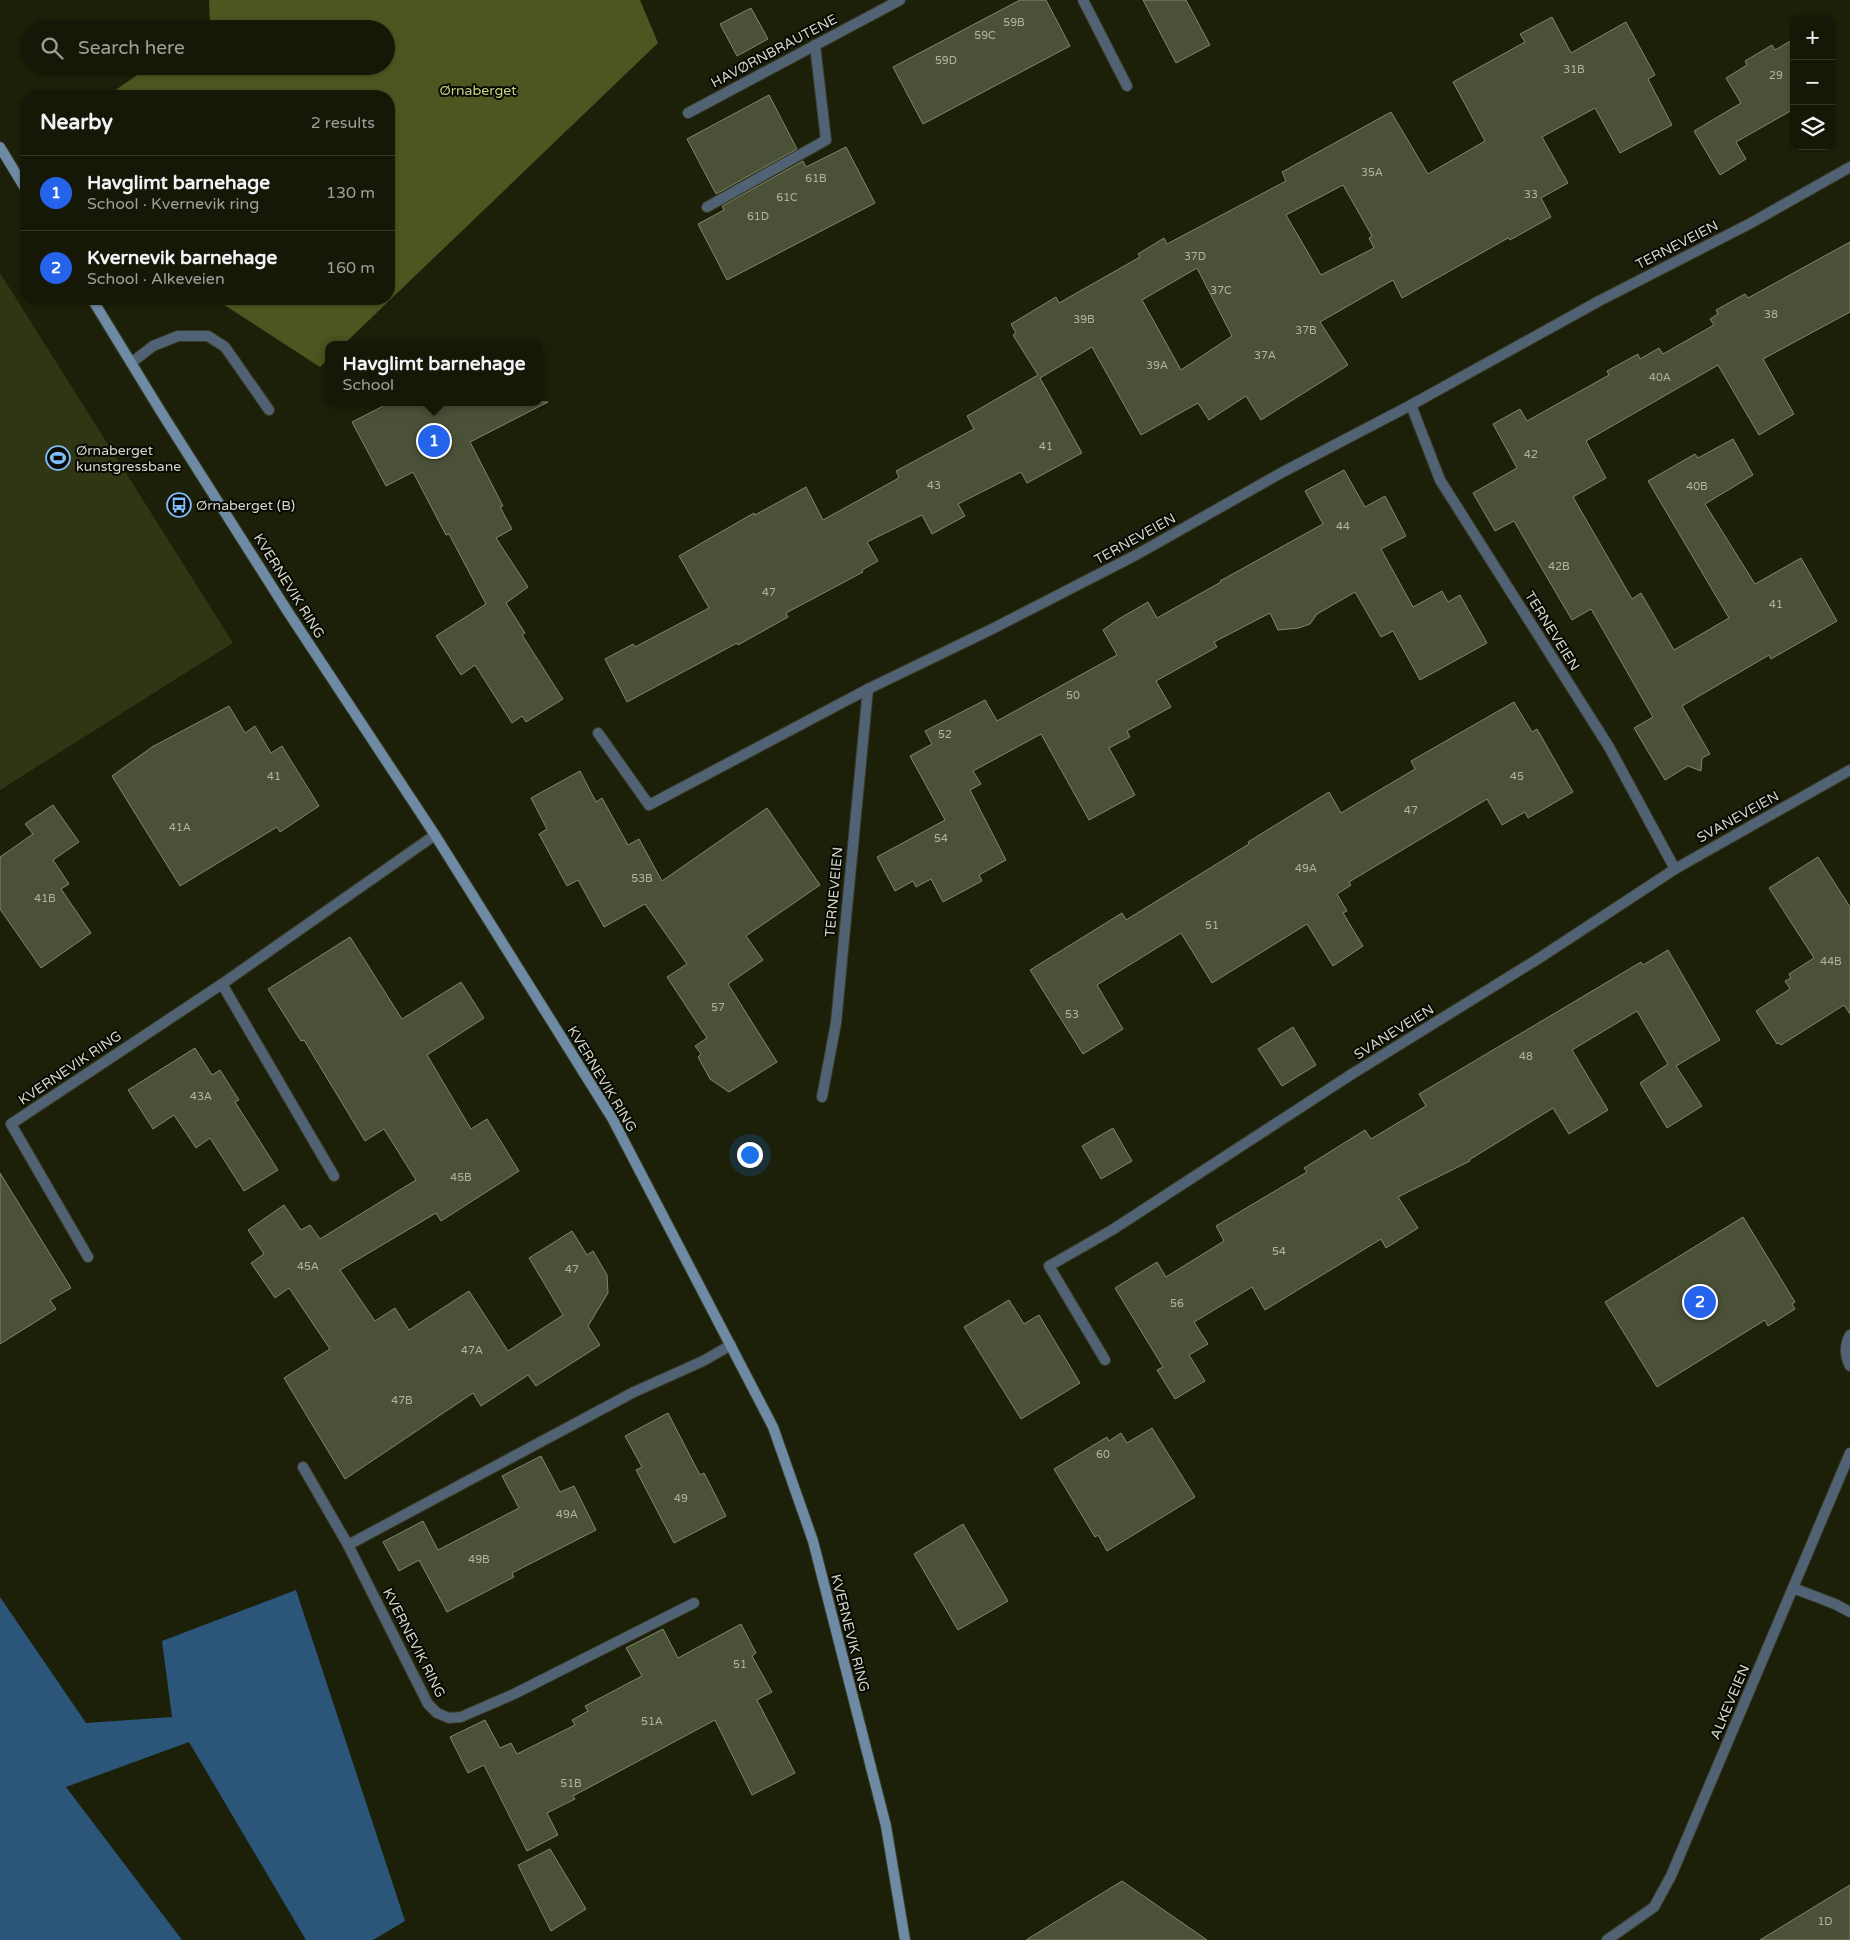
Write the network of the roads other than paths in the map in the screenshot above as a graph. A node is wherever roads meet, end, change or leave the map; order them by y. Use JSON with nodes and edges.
{"nodes":[{"id":1,"x":900,"y":0,"type":"edge"},
{"id":2,"x":1083,"y":0,"type":"edge"},
{"id":3,"x":815,"y":45,"type":"junction"},
{"id":4,"x":1127,"y":86,"type":"dead end"},
{"id":5,"x":688,"y":113,"type":"dead end"},
{"id":6,"x":0,"y":148,"type":"edge"},
{"id":7,"x":1850,"y":168,"type":"edge"},
{"id":8,"x":20,"y":180,"type":"edge"},
{"id":9,"x":707,"y":208,"type":"dead end"},
{"id":10,"x":96,"y":305,"type":"edge"},
{"id":11,"x":131,"y":363,"type":"junction"},
{"id":12,"x":1411,"y":405,"type":"junction"},
{"id":13,"x":269,"y":410,"type":"dead end"},
{"id":14,"x":868,"y":689,"type":"junction"},
{"id":15,"x":598,"y":733,"type":"dead end"},
{"id":16,"x":1850,"y":770,"type":"edge"},
{"id":17,"x":435,"y":835,"type":"junction"},
{"id":18,"x":1675,"y":869,"type":"junction"},
{"id":19,"x":222,"y":984,"type":"junction"},
{"id":20,"x":822,"y":1097,"type":"dead end"},
{"id":21,"x":334,"y":1176,"type":"dead end"},
{"id":22,"x":88,"y":1257,"type":"dead end"},
{"id":23,"x":1850,"y":1335,"type":"edge"},
{"id":24,"x":731,"y":1345,"type":"junction"},
{"id":25,"x":1105,"y":1360,"type":"dead end"},
{"id":26,"x":1850,"y":1366,"type":"edge"},
{"id":27,"x":1850,"y":1453,"type":"edge"},
{"id":28,"x":303,"y":1467,"type":"dead end"},
{"id":29,"x":348,"y":1544,"type":"junction"},
{"id":30,"x":1793,"y":1588,"type":"junction"},
{"id":31,"x":694,"y":1603,"type":"dead end"},
{"id":32,"x":1850,"y":1612,"type":"edge"},
{"id":33,"x":905,"y":1940,"type":"edge"},
{"id":34,"x":1607,"y":1940,"type":"edge"}],
"edges":[{"from":1,"to":3,"type":"street","name":"HAVØRNBRAUTENE"},
{"from":2,"to":4,"type":"street"},
{"from":3,"to":5,"type":"street","name":"HAVØRNBRAUTENE"},
{"from":3,"to":9,"type":"street"},
{"from":6,"to":8,"type":"main road"},
{"from":7,"to":12,"type":"street","name":"TERNEVEIEN"},
{"from":10,"to":11,"type":"main road","name":"KVERNEVIK RING"},
{"from":11,"to":13,"type":"street"},
{"from":11,"to":17,"type":"main road","name":"KVERNEVIK RING"},
{"from":12,"to":14,"type":"street","name":"TERNEVEIEN"},
{"from":12,"to":18,"type":"street","name":"TERNEVEIEN"},
{"from":14,"to":15,"type":"street","name":"TERNEVEIEN"},
{"from":14,"to":20,"type":"street","name":"TERNEVEIEN"},
{"from":16,"to":18,"type":"street","name":"SVANEVEIEN"},
{"from":17,"to":19,"type":"street","name":"KVERNEVIK RING"},
{"from":17,"to":24,"type":"main road","name":"KVERNEVIK RING"},
{"from":18,"to":25,"type":"street","name":"SVANEVEIEN"},
{"from":19,"to":21,"type":"street"},
{"from":19,"to":22,"type":"street","name":"KVERNEVIK RING"},
{"from":23,"to":26,"type":"street"},
{"from":24,"to":29,"type":"street"},
{"from":24,"to":33,"type":"main road","name":"KVERNEVIK RING"},
{"from":27,"to":30,"type":"street","name":"ALKEVEIEN"},
{"from":28,"to":29,"type":"street","name":"KVERNEVIK RING"},
{"from":29,"to":31,"type":"street","name":"KVERNEVIK RING"},
{"from":30,"to":32,"type":"street"},
{"from":30,"to":34,"type":"street","name":"ALKEVEIEN"}]}
